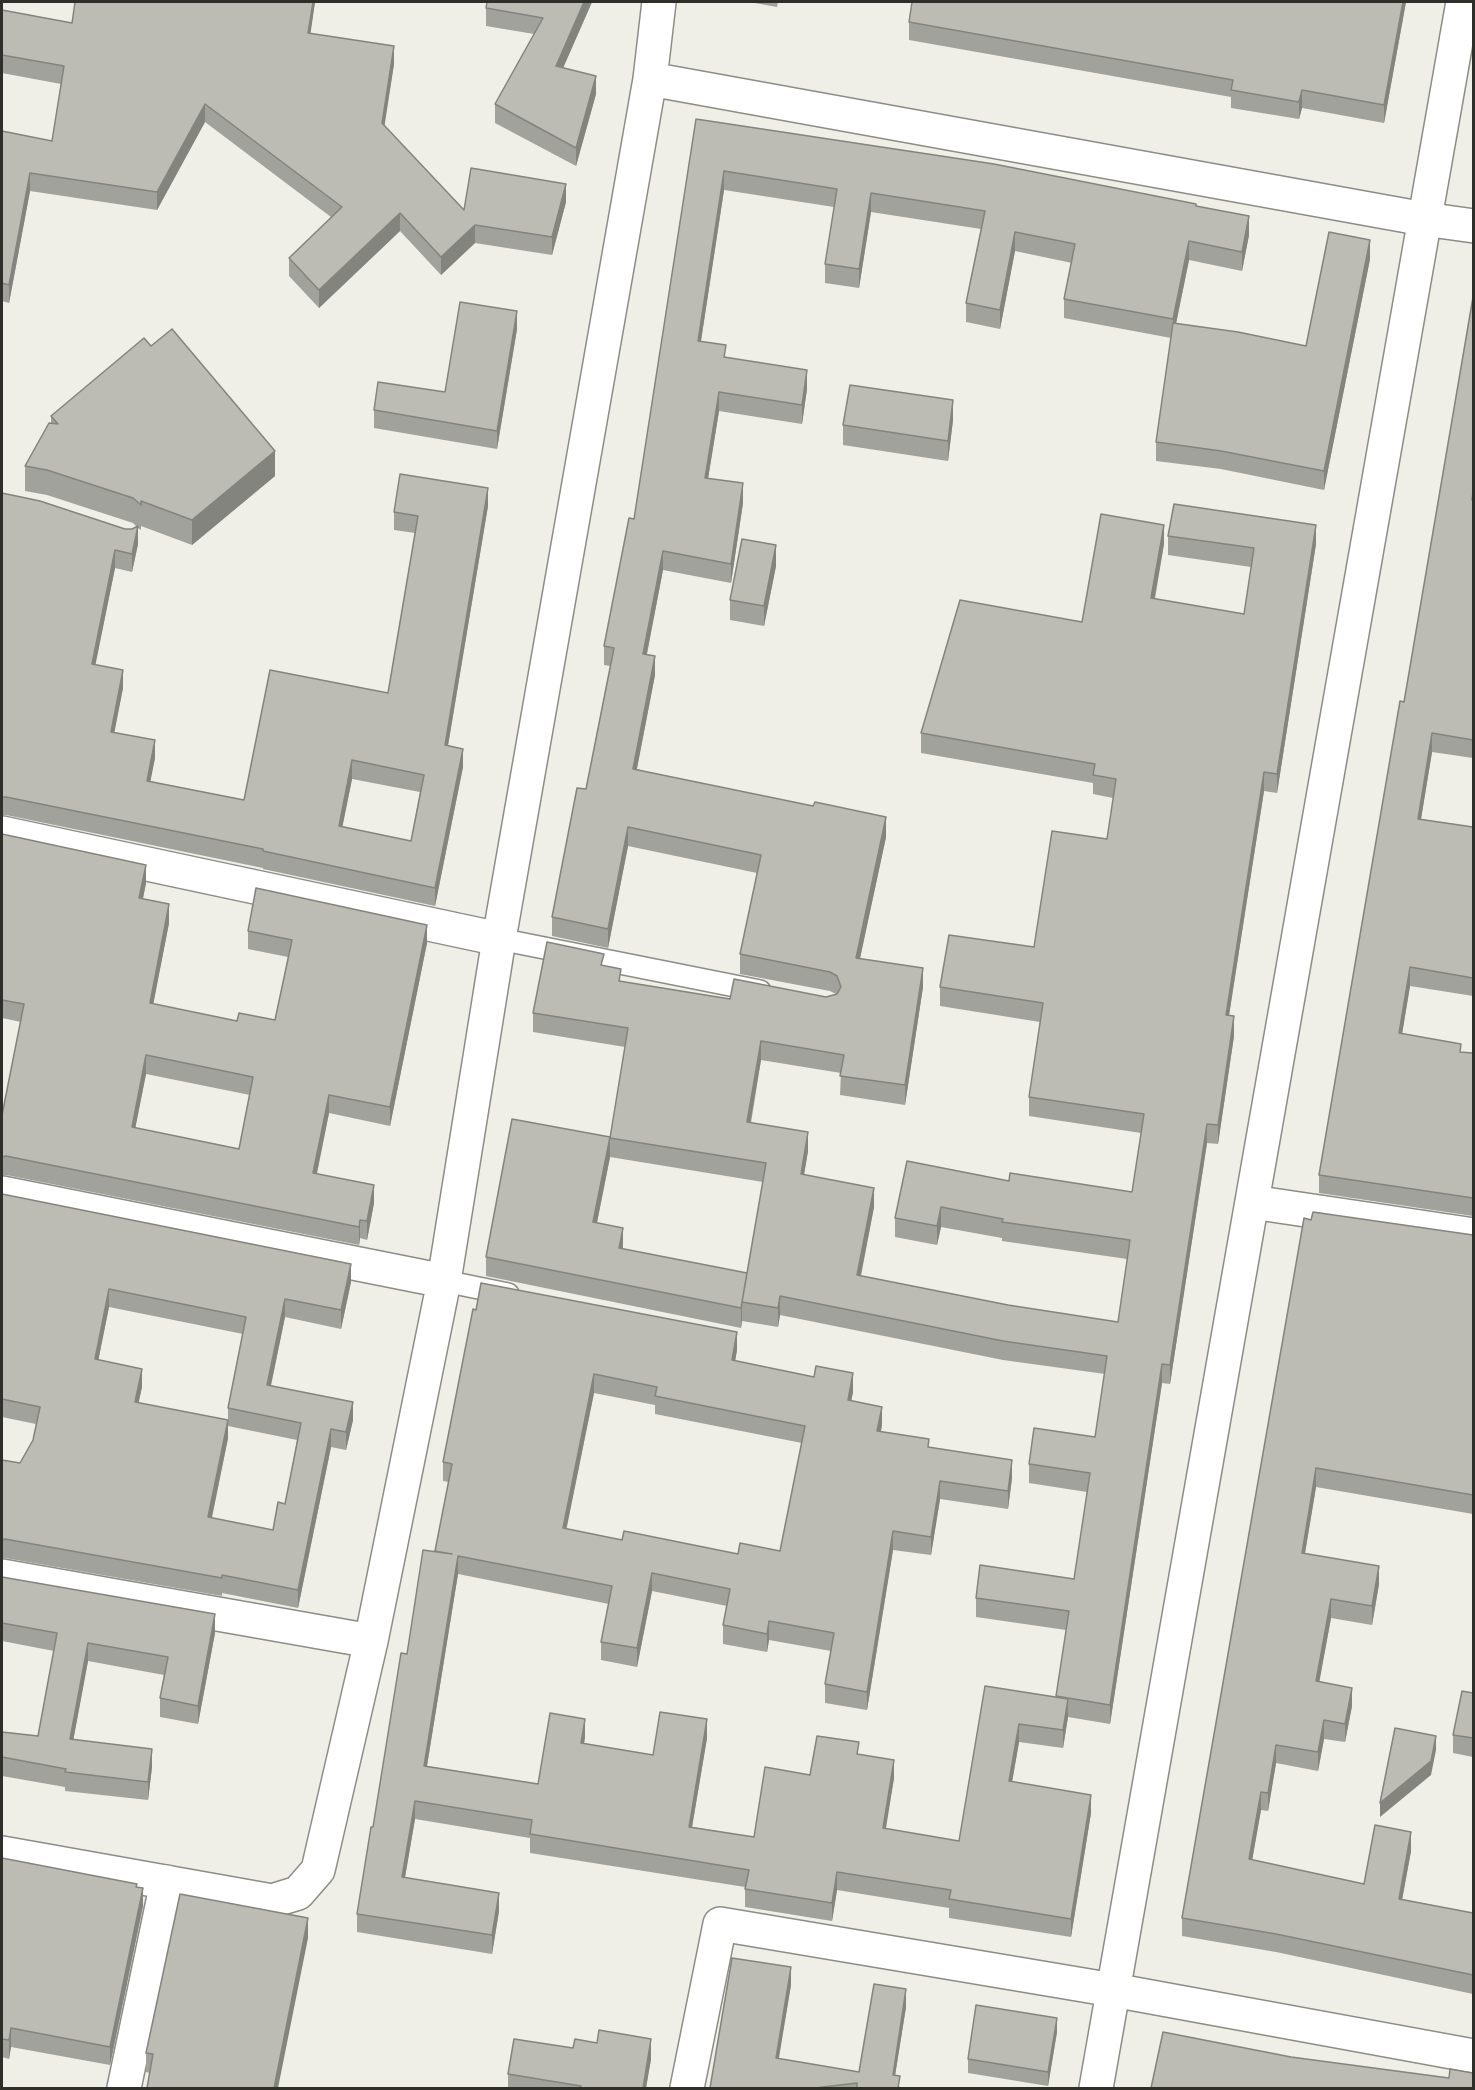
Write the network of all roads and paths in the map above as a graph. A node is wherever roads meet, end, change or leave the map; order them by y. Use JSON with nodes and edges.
{"nodes":[{"id":1,"x":659,"y":2,"type":"edge"},
{"id":2,"x":1463,"y":2,"type":"edge"},
{"id":3,"x":650,"y":79,"type":"junction"},
{"id":4,"x":1424,"y":219,"type":"junction"},
{"id":5,"x":1473,"y":226,"type":"edge"},
{"id":6,"x":2,"y":833,"type":"edge"},
{"id":7,"x":499,"y":939,"type":"junction"},
{"id":8,"x":781,"y":995,"type":"edge"},
{"id":9,"x":2,"y":1192,"type":"edge"},
{"id":10,"x":1252,"y":1202,"type":"junction"},
{"id":11,"x":1473,"y":1236,"type":"edge"},
{"id":12,"x":444,"y":1281,"type":"junction"},
{"id":13,"x":525,"y":1297,"type":"edge"},
{"id":14,"x":2,"y":1576,"type":"edge"},
{"id":15,"x":371,"y":1641,"type":"junction"},
{"id":16,"x":2,"y":1852,"type":"edge"},
{"id":17,"x":167,"y":1882,"type":"junction"},
{"id":18,"x":1113,"y":1990,"type":"junction"},
{"id":19,"x":1473,"y":2056,"type":"edge"},
{"id":20,"x":124,"y":2088,"type":"edge"},
{"id":21,"x":687,"y":2088,"type":"edge"},
{"id":22,"x":1096,"y":2088,"type":"edge"}],
"edges":[{"from":1,"to":3,"type":"street"},
{"from":2,"to":4,"type":"street"},
{"from":3,"to":4,"type":"street"},
{"from":3,"to":7,"type":"street"},
{"from":4,"to":5,"type":"street"},
{"from":4,"to":10,"type":"street"},
{"from":6,"to":7,"type":"street"},
{"from":7,"to":8,"type":"lane"},
{"from":7,"to":12,"type":"street"},
{"from":9,"to":12,"type":"street"},
{"from":10,"to":11,"type":"street"},
{"from":10,"to":18,"type":"street"},
{"from":12,"to":13,"type":"lane"},
{"from":12,"to":15,"type":"street"},
{"from":14,"to":15,"type":"street"},
{"from":15,"to":17,"type":"street"},
{"from":16,"to":17,"type":"street"},
{"from":17,"to":20,"type":"street"},
{"from":18,"to":19,"type":"street"},
{"from":18,"to":21,"type":"street"},
{"from":18,"to":22,"type":"street"}]}
